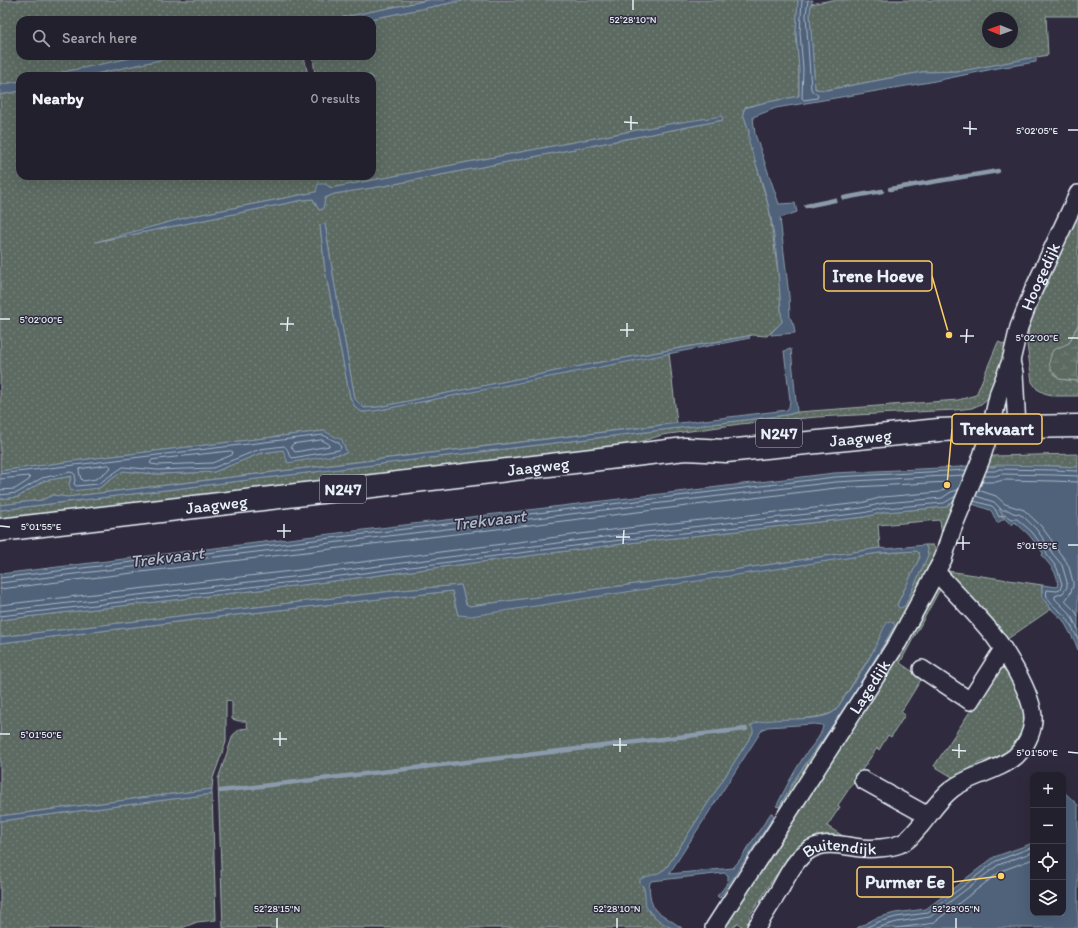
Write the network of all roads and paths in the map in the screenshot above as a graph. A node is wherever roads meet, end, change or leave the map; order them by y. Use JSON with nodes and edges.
{"nodes":[{"id":1,"x":1078,"y":194,"type":"edge"},
{"id":2,"x":1011,"y":361,"type":"junction"},
{"id":3,"x":1017,"y":426,"type":"junction"},
{"id":4,"x":1078,"y":426,"type":"edge"},
{"id":5,"x":991,"y":428,"type":"junction"},
{"id":6,"x":0,"y":530,"type":"edge"},
{"id":7,"x":936,"y":572,"type":"junction"},
{"id":8,"x":1003,"y":648,"type":"junction"},
{"id":9,"x":922,"y":669,"type":"dead end"},
{"id":10,"x":863,"y":780,"type":"dead end"},
{"id":11,"x":928,"y":816,"type":"junction"},
{"id":12,"x":714,"y":928,"type":"edge"},
{"id":13,"x":756,"y":928,"type":"edge"}],
"edges":[{"from":1,"to":2,"type":"street","name":"Hoogedijk"},
{"from":2,"to":3,"type":"street","name":"Hoogedijk"},
{"from":2,"to":5,"type":"street","name":"Hoogedijk"},
{"from":3,"to":4,"type":"main road","name":"Jaagweg","number":"N247"},
{"from":3,"to":5,"type":"main road","name":"Jaagweg","number":"N247"},
{"from":5,"to":6,"type":"main road","name":"Jaagweg","number":"N247"},
{"from":5,"to":7,"type":"street","name":"Lagedijk"},
{"from":7,"to":8,"type":"street","name":"Buitendijk"},
{"from":7,"to":12,"type":"street","name":"Lagedijk"},
{"from":8,"to":9,"type":"street"},
{"from":8,"to":11,"type":"street","name":"Buitendijk"},
{"from":10,"to":11,"type":"street"},
{"from":11,"to":13,"type":"street","name":"Buitendijk"}]}
